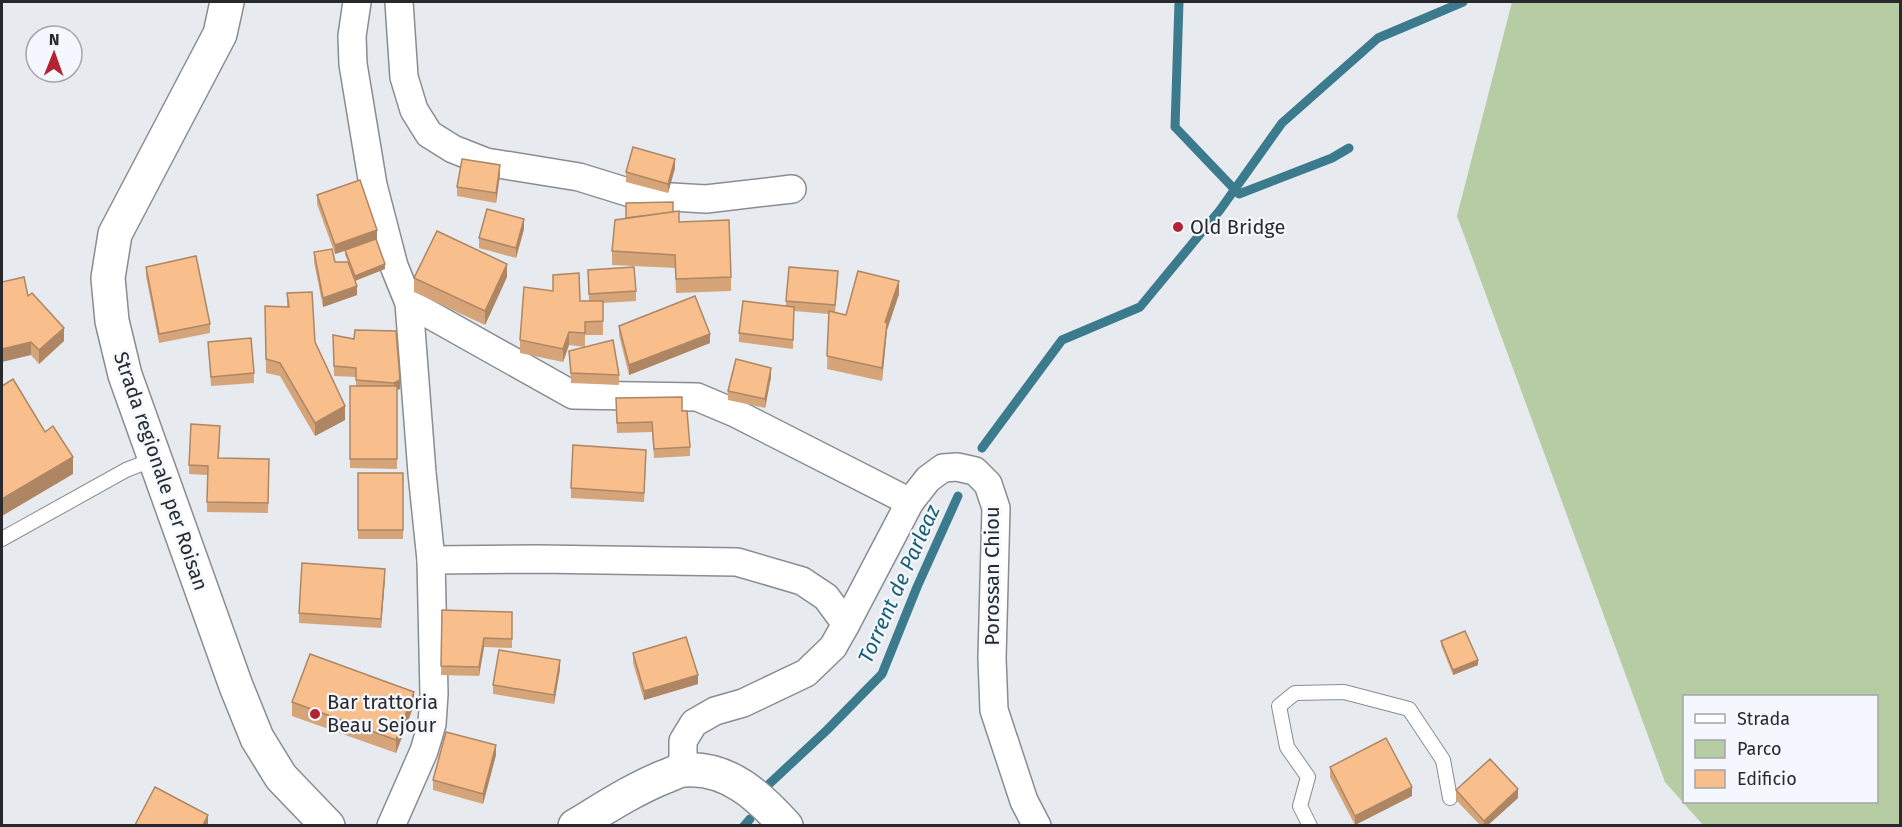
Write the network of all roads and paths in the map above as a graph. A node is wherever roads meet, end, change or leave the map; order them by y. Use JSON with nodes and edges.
{"nodes":[{"id":1,"x":227,"y":2,"type":"edge"},
{"id":2,"x":357,"y":2,"type":"edge"},
{"id":3,"x":399,"y":2,"type":"edge"},
{"id":4,"x":792,"y":189,"type":"dead end"},
{"id":5,"x":409,"y":303,"type":"junction"},
{"id":6,"x":154,"y":459,"type":"junction"},
{"id":7,"x":910,"y":502,"type":"junction"},
{"id":8,"x":2,"y":538,"type":"edge"},
{"id":9,"x":431,"y":560,"type":"junction"},
{"id":10,"x":846,"y":624,"type":"junction"},
{"id":11,"x":683,"y":770,"type":"junction"},
{"id":12,"x":1450,"y":798,"type":"dead end"},
{"id":13,"x":327,"y":825,"type":"edge"},
{"id":14,"x":391,"y":825,"type":"edge"},
{"id":15,"x":575,"y":825,"type":"edge"},
{"id":16,"x":786,"y":825,"type":"edge"},
{"id":17,"x":1037,"y":825,"type":"edge"},
{"id":18,"x":1310,"y":825,"type":"edge"}],
"edges":[{"from":1,"to":6,"type":"main road","name":"Strada regionale per Roisan"},
{"from":2,"to":5,"type":"street"},
{"from":3,"to":4,"type":"street"},
{"from":5,"to":7,"type":"street"},
{"from":5,"to":9,"type":"street"},
{"from":6,"to":8,"type":"lane"},
{"from":6,"to":13,"type":"main road","name":"Strada regionale per Roisan"},
{"from":7,"to":10,"type":"street","name":"Porossan Chiou"},
{"from":7,"to":17,"type":"street","name":"Porossan Chiou"},
{"from":9,"to":10,"type":"street"},
{"from":9,"to":14,"type":"street"},
{"from":10,"to":11,"type":"street","name":"Porossan Chiou"},
{"from":11,"to":15,"type":"main road"},
{"from":11,"to":16,"type":"main road"},
{"from":12,"to":18,"type":"lane"}]}
